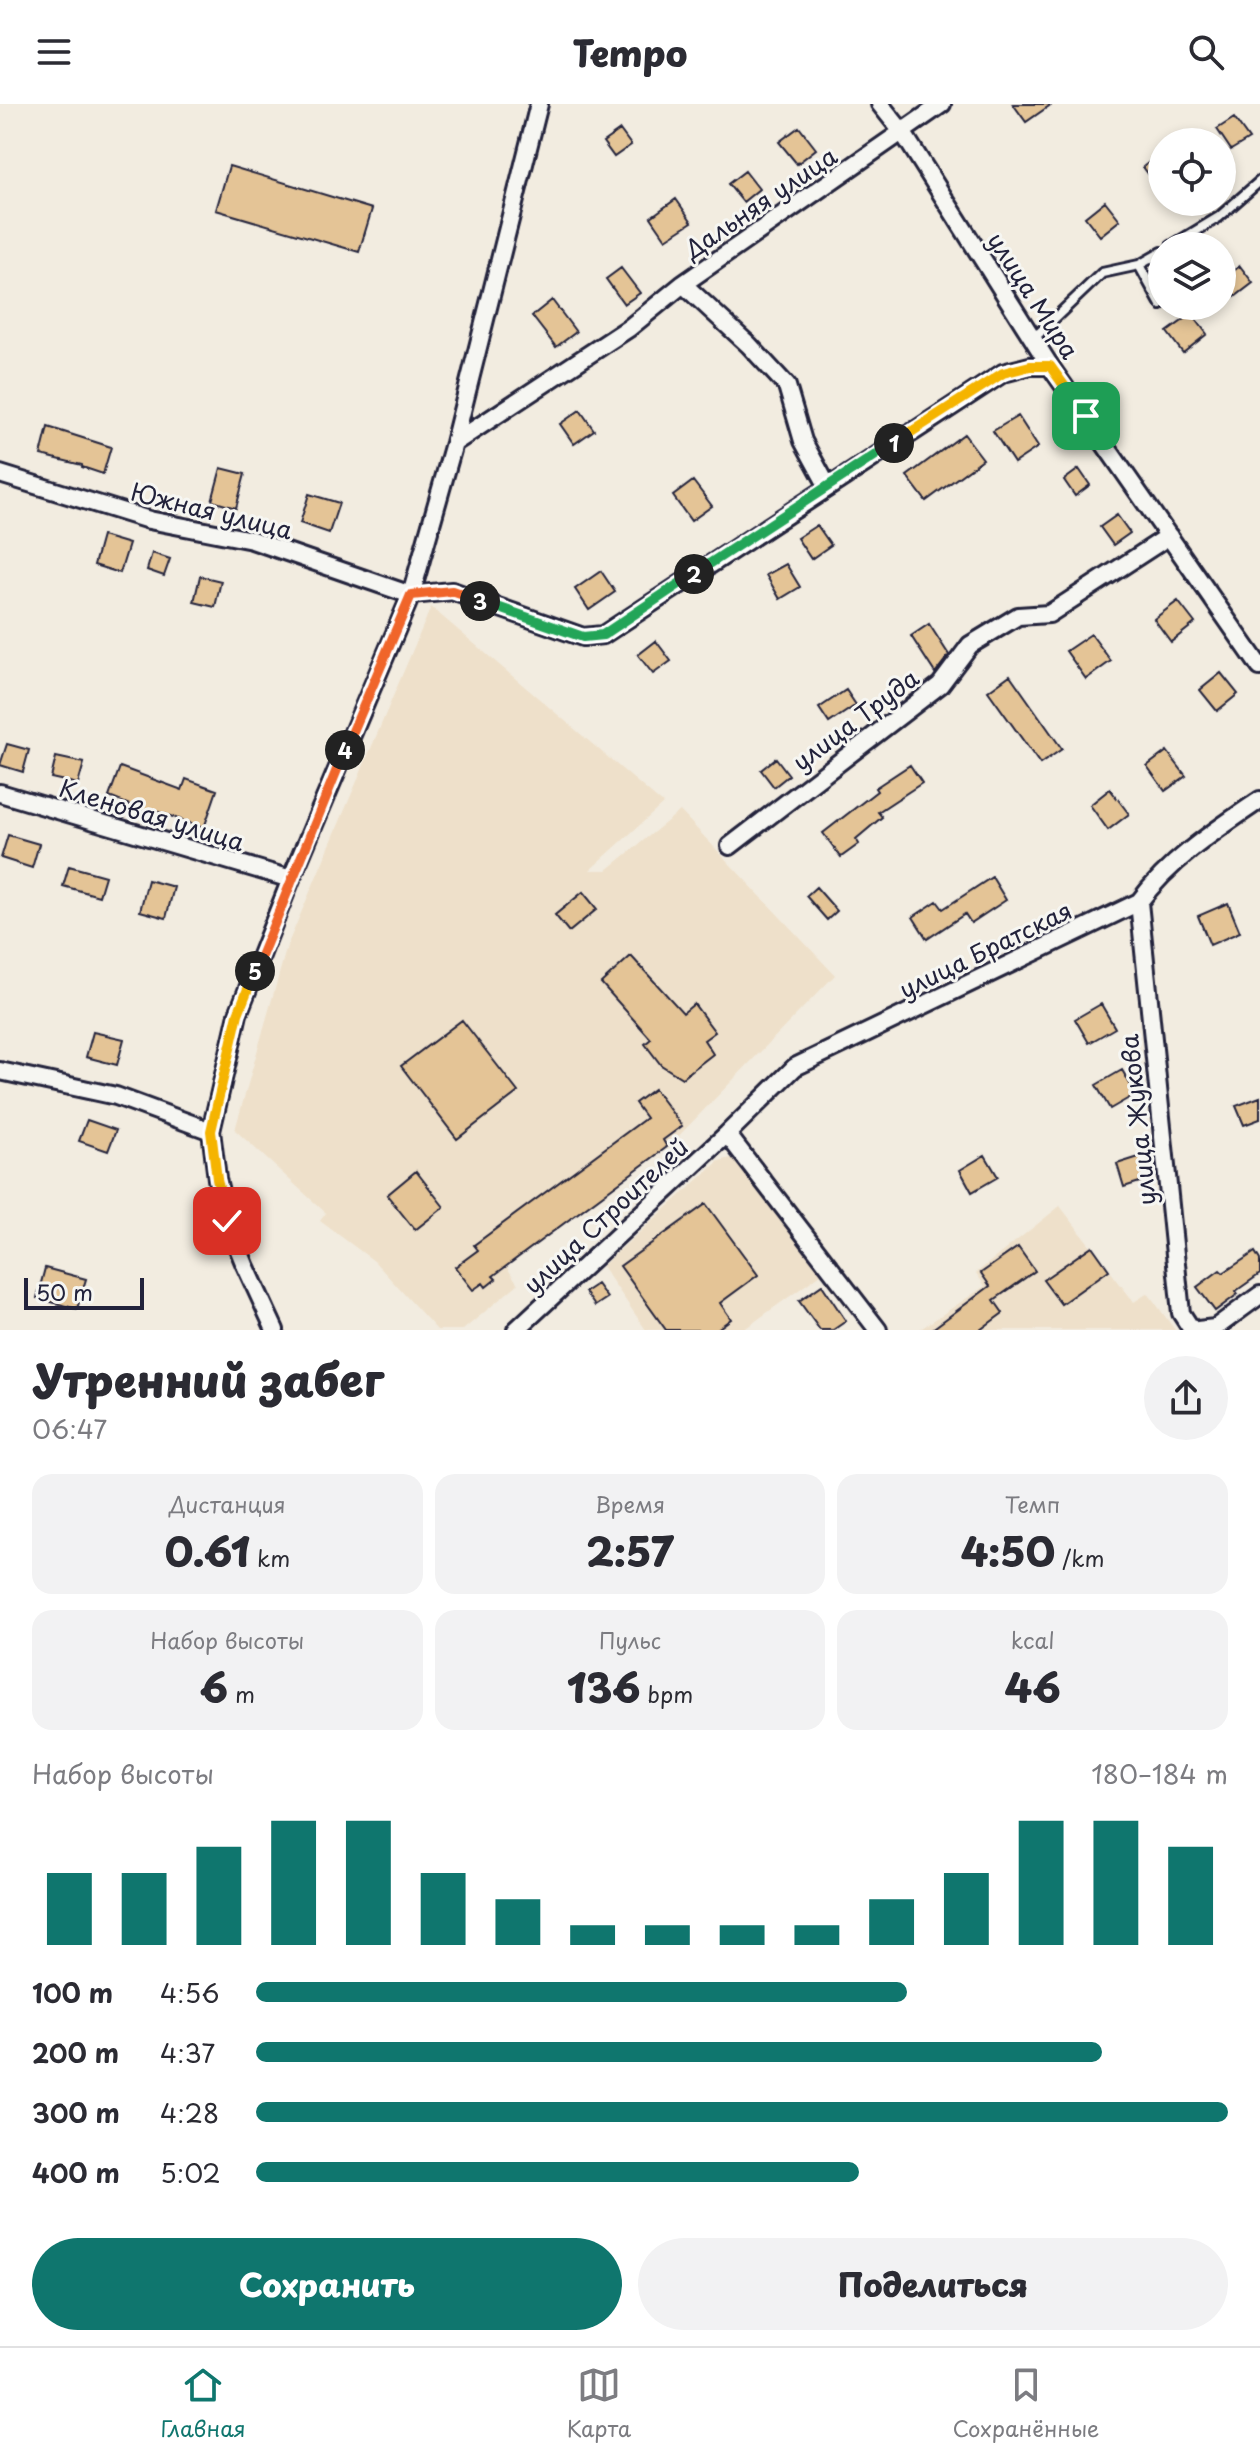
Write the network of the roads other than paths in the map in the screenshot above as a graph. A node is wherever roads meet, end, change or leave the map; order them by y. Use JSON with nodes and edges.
{"nodes":[{"id":1,"x":539,"y":104,"type":"edge"},
{"id":2,"x":880,"y":104,"type":"edge"},
{"id":3,"x":942,"y":104,"type":"edge"},
{"id":4,"x":903,"y":133,"type":"junction"},
{"id":5,"x":1260,"y":181,"type":"edge"},
{"id":6,"x":1194,"y":232,"type":"edge"},
{"id":7,"x":1148,"y":260,"type":"edge"},
{"id":8,"x":1139,"y":265,"type":"junction"},
{"id":9,"x":1148,"y":281,"type":"edge"},
{"id":10,"x":683,"y":284,"type":"junction"},
{"id":11,"x":1032,"y":340,"type":"junction"},
{"id":12,"x":1050,"y":366,"type":"junction"},
{"id":13,"x":454,"y":443,"type":"junction"},
{"id":14,"x":0,"y":474,"type":"edge"},
{"id":15,"x":828,"y":487,"type":"junction"},
{"id":16,"x":1169,"y":536,"type":"junction"},
{"id":17,"x":411,"y":595,"type":"junction"},
{"id":18,"x":1260,"y":667,"type":"edge"},
{"id":19,"x":0,"y":793,"type":"edge"},
{"id":20,"x":1260,"y":800,"type":"edge"},
{"id":21,"x":730,"y":846,"type":"dead end"},
{"id":22,"x":291,"y":879,"type":"junction"},
{"id":23,"x":1139,"y":902,"type":"junction"},
{"id":24,"x":0,"y":1071,"type":"edge"},
{"id":25,"x":211,"y":1131,"type":"junction"},
{"id":26,"x":727,"y":1134,"type":"junction"},
{"id":27,"x":1260,"y":1295,"type":"edge"},
{"id":28,"x":275,"y":1330,"type":"edge"},
{"id":29,"x":516,"y":1330,"type":"edge"},
{"id":30,"x":878,"y":1330,"type":"edge"},
{"id":31,"x":1192,"y":1330,"type":"edge"},
{"id":32,"x":1198,"y":1330,"type":"edge"}],
"edges":[{"from":1,"to":13,"type":"street"},
{"from":2,"to":4,"type":"street","name":"улица Мира"},
{"from":3,"to":4,"type":"street","name":"Дальняя улица"},
{"from":4,"to":10,"type":"street","name":"Дальняя улица"},
{"from":4,"to":11,"type":"street","name":"улица Мира"},
{"from":5,"to":6,"type":"lane"},
{"from":7,"to":8,"type":"lane"},
{"from":8,"to":9,"type":"lane"},
{"from":8,"to":11,"type":"lane"},
{"from":10,"to":13,"type":"street","name":"Дальняя улица"},
{"from":10,"to":15,"type":"street"},
{"from":11,"to":12,"type":"street","name":"улица Мира"},
{"from":12,"to":15,"type":"street"},
{"from":12,"to":16,"type":"street","name":"улица Мира"},
{"from":13,"to":17,"type":"street"},
{"from":14,"to":17,"type":"street","name":"Южная улица"},
{"from":15,"to":17,"type":"street"},
{"from":16,"to":18,"type":"street","name":"улица Мира"},
{"from":16,"to":21,"type":"street","name":"улица Труда"},
{"from":17,"to":22,"type":"street"},
{"from":19,"to":22,"type":"street","name":"Кленовая улица"},
{"from":20,"to":23,"type":"street","name":"улица Братская"},
{"from":22,"to":25,"type":"street"},
{"from":23,"to":26,"type":"street","name":"улица Братская"},
{"from":23,"to":31,"type":"street","name":"улица Жукова"},
{"from":24,"to":25,"type":"street"},
{"from":25,"to":28,"type":"street"},
{"from":26,"to":29,"type":"street","name":"улица Строителей"},
{"from":26,"to":30,"type":"street"},
{"from":27,"to":32,"type":"street"}]}
